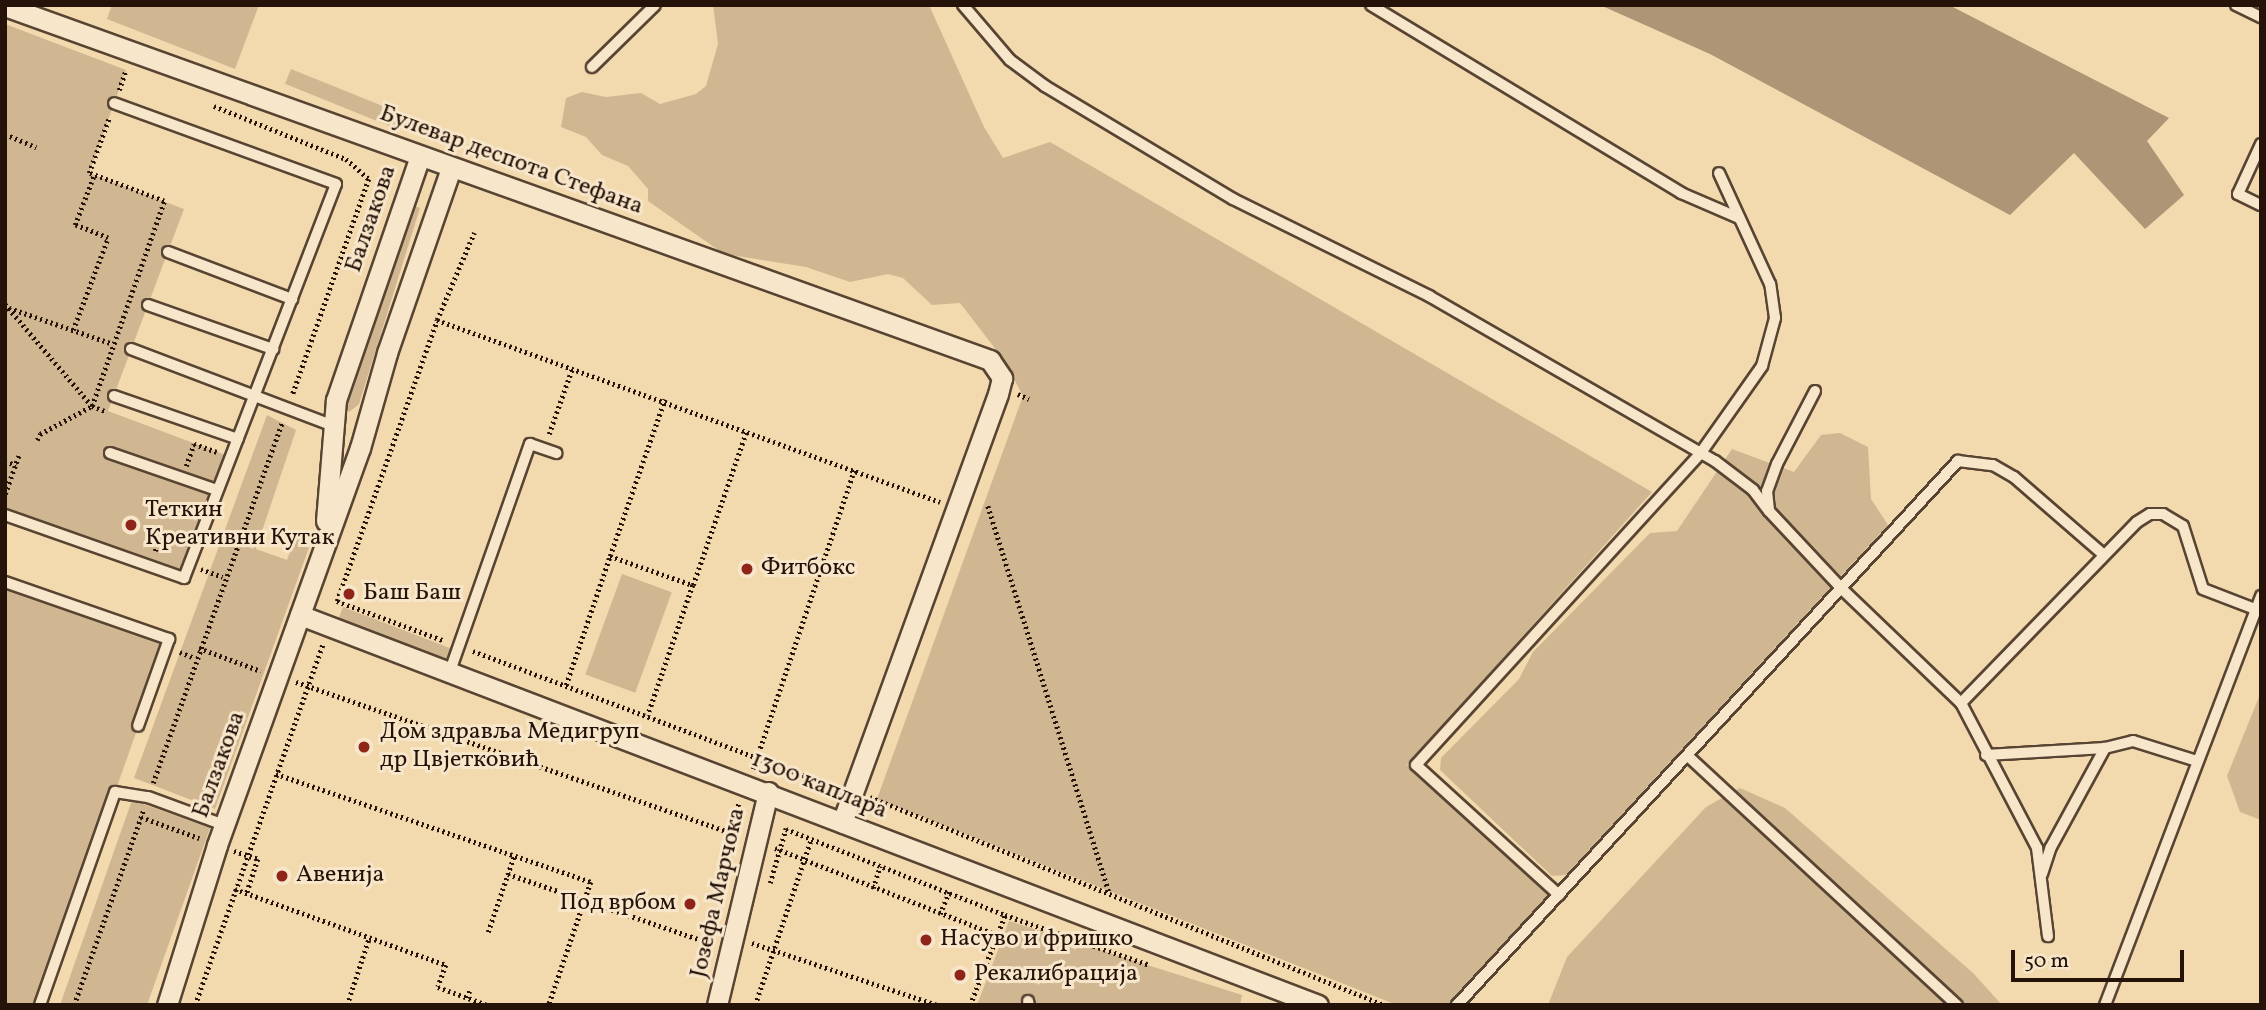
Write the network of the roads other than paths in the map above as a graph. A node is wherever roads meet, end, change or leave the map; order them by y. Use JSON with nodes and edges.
{"nodes":[{"id":1,"x":655,"y":5,"type":"edge"},
{"id":2,"x":963,"y":5,"type":"edge"},
{"id":3,"x":1371,"y":5,"type":"edge"},
{"id":4,"x":2236,"y":5,"type":"edge"},
{"id":5,"x":8,"y":6,"type":"edge"},
{"id":6,"x":2261,"y":17,"type":"edge"},
{"id":7,"x":592,"y":67,"type":"dead end"},
{"id":8,"x":114,"y":103,"type":"road end"},
{"id":9,"x":2261,"y":144,"type":"edge"},
{"id":10,"x":420,"y":156,"type":"junction"},
{"id":11,"x":451,"y":168,"type":"junction"},
{"id":12,"x":1719,"y":173,"type":"dead end"},
{"id":13,"x":2261,"y":205,"type":"edge"},
{"id":14,"x":1740,"y":218,"type":"junction"},
{"id":15,"x":168,"y":252,"type":"dead end"},
{"id":16,"x":292,"y":299,"type":"junction"},
{"id":17,"x":148,"y":305,"type":"dead end"},
{"id":18,"x":131,"y":349,"type":"dead end"},
{"id":19,"x":273,"y":349,"type":"junction"},
{"id":20,"x":1815,"y":391,"type":"dead end"},
{"id":21,"x":255,"y":394,"type":"junction"},
{"id":22,"x":114,"y":396,"type":"dead end"},
{"id":23,"x":331,"y":425,"type":"junction"},
{"id":24,"x":238,"y":439,"type":"junction"},
{"id":25,"x":110,"y":453,"type":"dead end"},
{"id":26,"x":556,"y":453,"type":"dead end"},
{"id":27,"x":1700,"y":454,"type":"junction"},
{"id":28,"x":217,"y":490,"type":"junction"},
{"id":29,"x":1769,"y":510,"type":"junction"},
{"id":30,"x":5,"y":515,"type":"edge"},
{"id":31,"x":325,"y":543,"type":"junction"},
{"id":32,"x":2104,"y":555,"type":"junction"},
{"id":33,"x":5,"y":582,"type":"edge"},
{"id":34,"x":1841,"y":588,"type":"junction"},
{"id":35,"x":2261,"y":596,"type":"edge"},
{"id":36,"x":2255,"y":609,"type":"junction"},
{"id":37,"x":300,"y":615,"type":"junction"},
{"id":38,"x":450,"y":671,"type":"junction"},
{"id":39,"x":1961,"y":703,"type":"junction"},
{"id":40,"x":138,"y":726,"type":"dead end"},
{"id":41,"x":2105,"y":748,"type":"junction"},
{"id":42,"x":1986,"y":755,"type":"junction"},
{"id":43,"x":1689,"y":757,"type":"junction"},
{"id":44,"x":2197,"y":761,"type":"junction"},
{"id":45,"x":768,"y":792,"type":"junction"},
{"id":46,"x":842,"y":822,"type":"junction"},
{"id":47,"x":225,"y":825,"type":"junction"},
{"id":48,"x":2042,"y":874,"type":"junction"},
{"id":49,"x":1559,"y":895,"type":"junction"},
{"id":50,"x":2048,"y":936,"type":"dead end"},
{"id":51,"x":1264,"y":985,"type":"junction"},
{"id":52,"x":40,"y":1005,"type":"edge"},
{"id":53,"x":167,"y":1005,"type":"edge"},
{"id":54,"x":717,"y":1005,"type":"edge"},
{"id":55,"x":1259,"y":1005,"type":"edge"},
{"id":56,"x":1318,"y":1005,"type":"edge"},
{"id":57,"x":1457,"y":1005,"type":"edge"},
{"id":58,"x":1957,"y":1005,"type":"edge"},
{"id":59,"x":2105,"y":1005,"type":"edge"}],
"edges":[{"from":1,"to":7,"type":"lane"},
{"from":2,"to":27,"type":"lane"},
{"from":3,"to":14,"type":"lane"},
{"from":4,"to":6,"type":"lane"},
{"from":5,"to":10,"type":"street","name":"Булевар деспота Стефана"},
{"from":8,"to":16,"type":"lane"},
{"from":9,"to":13,"type":"lane"},
{"from":10,"to":11,"type":"street","name":"Булевар деспота Стефана"},
{"from":10,"to":23,"type":"street","name":"Балзакова"},
{"from":11,"to":31,"type":"street","name":"Балзакова"},
{"from":11,"to":46,"type":"street","name":"Булевар деспота Стефана"},
{"from":12,"to":14,"type":"lane"},
{"from":14,"to":27,"type":"lane"},
{"from":15,"to":16,"type":"lane"},
{"from":16,"to":19,"type":"lane"},
{"from":17,"to":19,"type":"lane"},
{"from":18,"to":21,"type":"lane"},
{"from":19,"to":21,"type":"lane"},
{"from":20,"to":29,"type":"lane"},
{"from":21,"to":23,"type":"lane"},
{"from":21,"to":24,"type":"lane"},
{"from":22,"to":24,"type":"lane"},
{"from":23,"to":31,"type":"street","name":"Балзакова"},
{"from":24,"to":28,"type":"lane"},
{"from":25,"to":28,"type":"lane"},
{"from":26,"to":38,"type":"lane"},
{"from":27,"to":29,"type":"lane"},
{"from":27,"to":49,"type":"lane"},
{"from":28,"to":30,"type":"lane"},
{"from":29,"to":34,"type":"lane"},
{"from":31,"to":37,"type":"street","name":"Балзакова"},
{"from":32,"to":34,"type":"lane"},
{"from":32,"to":36,"type":"lane"},
{"from":32,"to":39,"type":"lane"},
{"from":33,"to":40,"type":"lane"},
{"from":34,"to":39,"type":"lane"},
{"from":34,"to":43,"type":"lane"},
{"from":35,"to":36,"type":"lane"},
{"from":36,"to":44,"type":"lane"},
{"from":37,"to":38,"type":"street","name":"1300 каплара"},
{"from":37,"to":47,"type":"street","name":"Балзакова"},
{"from":38,"to":45,"type":"street","name":"1300 каплара"},
{"from":39,"to":42,"type":"lane"},
{"from":41,"to":42,"type":"lane"},
{"from":41,"to":44,"type":"lane"},
{"from":41,"to":48,"type":"lane"},
{"from":42,"to":48,"type":"lane"},
{"from":43,"to":49,"type":"lane"},
{"from":43,"to":58,"type":"lane"},
{"from":44,"to":59,"type":"lane"},
{"from":45,"to":46,"type":"street","name":"1300 каплара"},
{"from":45,"to":54,"type":"street","name":"Јозефа Марчока"},
{"from":46,"to":51,"type":"street","name":"1300 каплара"},
{"from":47,"to":52,"type":"lane"},
{"from":47,"to":53,"type":"street","name":"Балзакова"},
{"from":48,"to":50,"type":"lane"},
{"from":49,"to":57,"type":"lane"},
{"from":51,"to":55,"type":"street"},
{"from":51,"to":56,"type":"street","name":"1300 каплара"}]}
